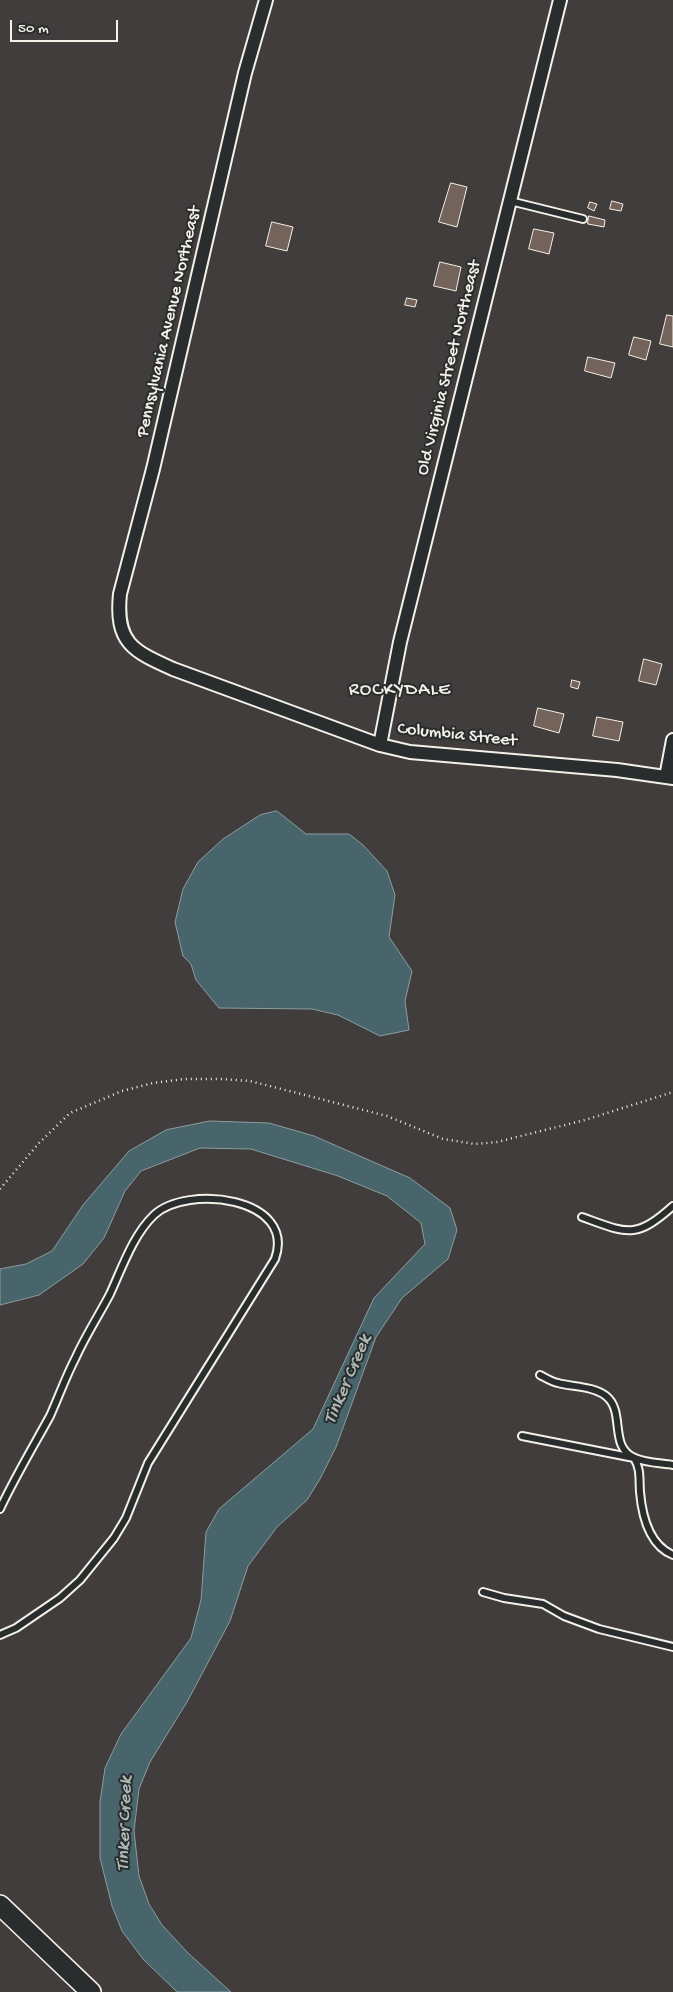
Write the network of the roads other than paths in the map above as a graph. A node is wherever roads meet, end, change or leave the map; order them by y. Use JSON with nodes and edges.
{"nodes":[{"id":1,"x":266,"y":0,"type":"edge"},
{"id":2,"x":560,"y":0,"type":"edge"},
{"id":3,"x":510,"y":201,"type":"junction"},
{"id":4,"x":583,"y":219,"type":"dead end"},
{"id":5,"x":135,"y":648,"type":"joint"},
{"id":6,"x":673,"y":740,"type":"edge"},
{"id":7,"x":380,"y":745,"type":"junction"},
{"id":8,"x":669,"y":778,"type":"edge"},
{"id":9,"x":673,"y":1206,"type":"edge"},
{"id":10,"x":582,"y":1217,"type":"dead end"},
{"id":11,"x":540,"y":1376,"type":"dead end"},
{"id":12,"x":522,"y":1436,"type":"dead end"},
{"id":13,"x":634,"y":1458,"type":"junction"},
{"id":14,"x":673,"y":1465,"type":"edge"},
{"id":15,"x":0,"y":1509,"type":"edge"},
{"id":16,"x":673,"y":1554,"type":"edge"},
{"id":17,"x":483,"y":1592,"type":"dead end"},
{"id":18,"x":0,"y":1636,"type":"edge"},
{"id":19,"x":673,"y":1648,"type":"edge"},
{"id":20,"x":0,"y":1905,"type":"edge"},
{"id":21,"x":91,"y":1992,"type":"edge"}],
"edges":[{"from":1,"to":5,"type":"street","name":"Pennsylvania Avenue Northeast"},
{"from":2,"to":3,"type":"street","name":"Old Virginia Street Northeast"},
{"from":3,"to":4,"type":"lane"},
{"from":3,"to":7,"type":"street","name":"Old Virginia Street Northeast"},
{"from":5,"to":7,"type":"street","name":"Columbia Street"},
{"from":6,"to":8,"type":"street"},
{"from":7,"to":8,"type":"street","name":"Columbia Street"},
{"from":9,"to":10,"type":"lane"},
{"from":11,"to":13,"type":"lane"},
{"from":12,"to":13,"type":"lane"},
{"from":13,"to":14,"type":"lane"},
{"from":13,"to":16,"type":"lane"},
{"from":15,"to":18,"type":"lane"},
{"from":17,"to":19,"type":"lane"},
{"from":20,"to":21,"type":"main road"}]}
